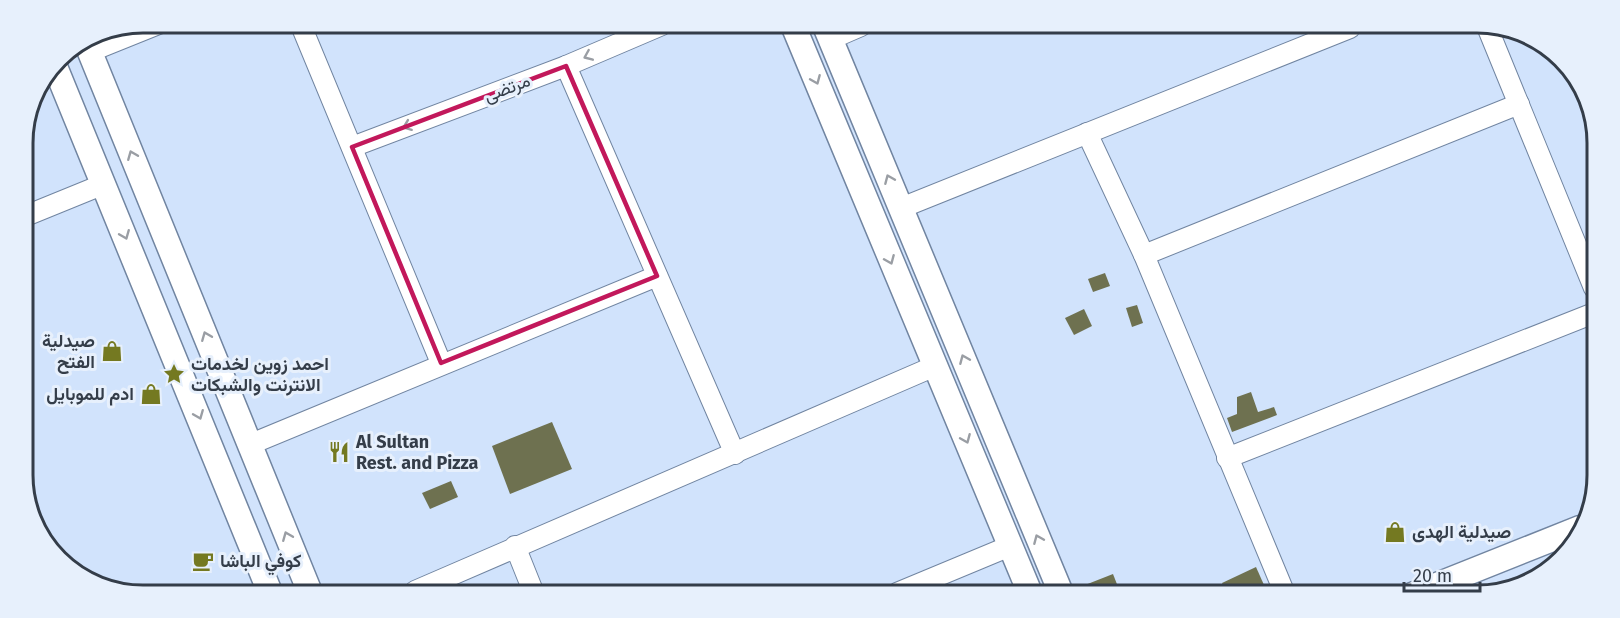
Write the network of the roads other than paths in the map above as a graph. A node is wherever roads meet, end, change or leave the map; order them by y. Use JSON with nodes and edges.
{"nodes":[{"id":1,"x":304,"y":33,"type":"edge"},
{"id":2,"x":643,"y":33,"type":"edge"},
{"id":3,"x":796,"y":33,"type":"edge"},
{"id":4,"x":828,"y":33,"type":"edge"},
{"id":5,"x":1337,"y":33,"type":"edge"},
{"id":6,"x":1490,"y":34,"type":"edge"},
{"id":7,"x":123,"y":35,"type":"edge"},
{"id":8,"x":98,"y":43,"type":"edge"},
{"id":9,"x":88,"y":48,"type":"edge"},
{"id":10,"x":566,"y":66,"type":"junction"},
{"id":11,"x":58,"y":74,"type":"edge"},
{"id":12,"x":1519,"y":104,"type":"junction"},
{"id":13,"x":1087,"y":133,"type":"junction"},
{"id":14,"x":352,"y":147,"type":"junction"},
{"id":15,"x":104,"y":184,"type":"junction"},
{"id":16,"x":901,"y":208,"type":"junction"},
{"id":17,"x":33,"y":213,"type":"edge"},
{"id":18,"x":1144,"y":255,"type":"junction"},
{"id":19,"x":1587,"y":271,"type":"edge"},
{"id":20,"x":657,"y":276,"type":"junction"},
{"id":21,"x":1587,"y":316,"type":"edge"},
{"id":22,"x":441,"y":363,"type":"junction"},
{"id":23,"x":935,"y":366,"type":"junction"},
{"id":24,"x":250,"y":444,"type":"junction"},
{"id":25,"x":735,"y":454,"type":"junction"},
{"id":26,"x":1227,"y":458,"type":"junction"},
{"id":27,"x":1571,"y":532,"type":"edge"},
{"id":28,"x":515,"y":546,"type":"junction"},
{"id":29,"x":1010,"y":546,"type":"junction"},
{"id":30,"x":267,"y":585,"type":"edge"},
{"id":31,"x":307,"y":585,"type":"edge"},
{"id":32,"x":428,"y":585,"type":"edge"},
{"id":33,"x":531,"y":585,"type":"edge"},
{"id":34,"x":916,"y":585,"type":"edge"},
{"id":35,"x":1027,"y":585,"type":"edge"},
{"id":36,"x":1058,"y":585,"type":"edge"},
{"id":37,"x":1281,"y":585,"type":"edge"},
{"id":38,"x":1437,"y":585,"type":"edge"}],
"edges":[{"from":1,"to":14,"type":"street"},
{"from":2,"to":10,"type":"street","name":"مرتضى","one_way":true},
{"from":3,"to":23,"type":"street","one_way":true},
{"from":16,"to":4,"type":"street","one_way":true},
{"from":5,"to":13,"type":"street"},
{"from":6,"to":12,"type":"street"},
{"from":7,"to":8,"type":"street"},
{"from":24,"to":9,"type":"street","one_way":true},
{"from":10,"to":14,"type":"street","name":"مرتضى","one_way":true},
{"from":10,"to":20,"type":"street"},
{"from":11,"to":15,"type":"street"},
{"from":12,"to":18,"type":"street"},
{"from":12,"to":19,"type":"street"},
{"from":13,"to":16,"type":"street"},
{"from":13,"to":18,"type":"street"},
{"from":14,"to":22,"type":"street"},
{"from":15,"to":17,"type":"street"},
{"from":15,"to":30,"type":"street","one_way":true},
{"from":36,"to":16,"type":"street","one_way":true},
{"from":18,"to":26,"type":"street"},
{"from":20,"to":22,"type":"street"},
{"from":20,"to":25,"type":"street"},
{"from":21,"to":26,"type":"street"},
{"from":22,"to":24,"type":"street"},
{"from":23,"to":25,"type":"street"},
{"from":23,"to":29,"type":"street","one_way":true},
{"from":31,"to":24,"type":"street","one_way":true},
{"from":25,"to":28,"type":"street"},
{"from":26,"to":37,"type":"street"},
{"from":27,"to":38,"type":"street"},
{"from":28,"to":32,"type":"street"},
{"from":28,"to":33,"type":"street"},
{"from":29,"to":34,"type":"street"},
{"from":29,"to":35,"type":"street"}]}
